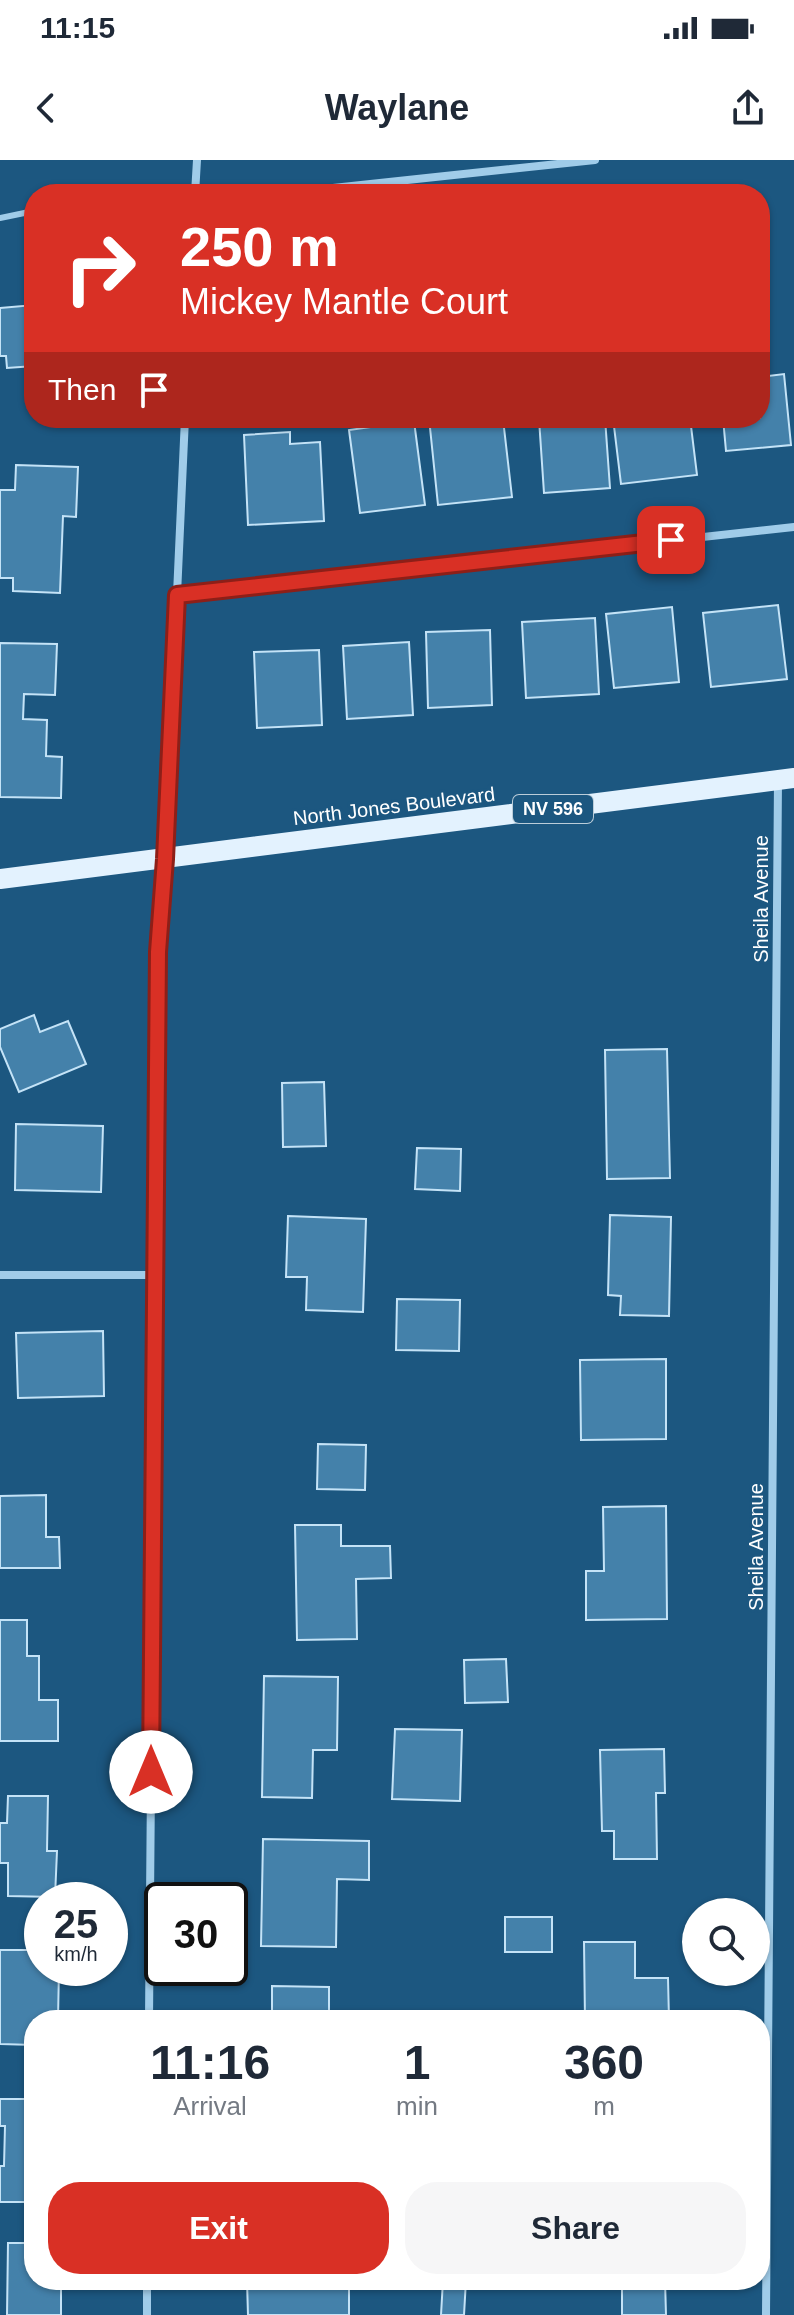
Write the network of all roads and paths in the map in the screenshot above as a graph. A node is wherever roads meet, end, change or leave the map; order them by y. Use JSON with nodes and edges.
{"nodes":[{"id":1,"x":197,"y":160,"type":"edge"},
{"id":2,"x":595,"y":160,"type":"edge"},
{"id":3,"x":196,"y":184,"type":"edge"},
{"id":4,"x":371,"y":184,"type":"edge"},
{"id":5,"x":24,"y":213,"type":"edge"},
{"id":6,"x":0,"y":218,"type":"edge"},
{"id":7,"x":185,"y":428,"type":"edge"},
{"id":8,"x":794,"y":527,"type":"edge"},
{"id":9,"x":177,"y":595,"type":"junction"},
{"id":10,"x":786,"y":779,"type":"edge"},
{"id":11,"x":165,"y":859,"type":"junction"},
{"id":12,"x":0,"y":879,"type":"edge"},
{"id":13,"x":0,"y":1275,"type":"edge"},
{"id":14,"x":155,"y":1275,"type":"junction"},
{"id":15,"x":149,"y":2010,"type":"edge"},
{"id":16,"x":770,"y":2010,"type":"edge"},
{"id":17,"x":147,"y":2290,"type":"edge"},
{"id":18,"x":766,"y":2290,"type":"edge"},
{"id":19,"x":147,"y":2315,"type":"edge"},
{"id":20,"x":766,"y":2315,"type":"edge"}],
"edges":[{"from":1,"to":3,"type":"street"},
{"from":2,"to":4,"type":"street"},
{"from":5,"to":6,"type":"lane"},
{"from":7,"to":9,"type":"street"},
{"from":8,"to":9,"type":"street"},
{"from":9,"to":11,"type":"street"},
{"from":10,"to":11,"type":"main road","name":"North Jones Boulevard","number":"NV 596"},
{"from":10,"to":16,"type":"street","name":"Sheila Avenue"},
{"from":11,"to":12,"type":"main road","name":"North Jones Boulevard","number":"NV 596"},
{"from":11,"to":14,"type":"street"},
{"from":13,"to":14,"type":"street"},
{"from":14,"to":15,"type":"street"},
{"from":17,"to":19,"type":"street"},
{"from":18,"to":20,"type":"street","name":"Sheila Avenue"}]}
